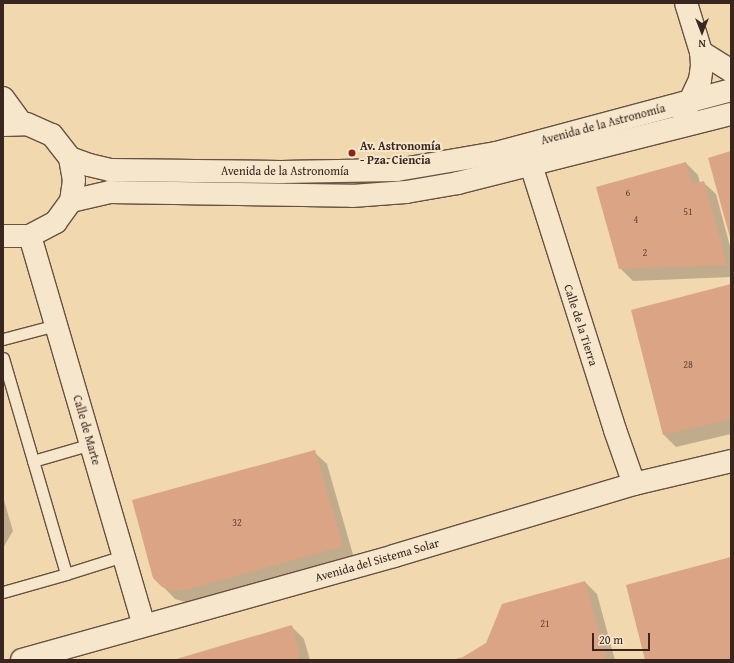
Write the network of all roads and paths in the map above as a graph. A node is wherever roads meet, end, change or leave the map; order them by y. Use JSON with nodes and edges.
{"nodes":[{"id":1,"x":686,"y":3,"type":"edge"},
{"id":2,"x":701,"y":52,"type":"junction"},
{"id":3,"x":731,"y":71,"type":"edge"},
{"id":4,"x":731,"y":90,"type":"edge"},
{"id":5,"x":3,"y":98,"type":"edge"},
{"id":6,"x":691,"y":100,"type":"junction"},
{"id":7,"x":731,"y":114,"type":"edge"},
{"id":8,"x":12,"y":124,"type":"edge"},
{"id":9,"x":673,"y":129,"type":"junction"},
{"id":10,"x":574,"y":132,"type":"junction"},
{"id":11,"x":496,"y":153,"type":"junction"},
{"id":12,"x":70,"y":158,"type":"junction"},
{"id":13,"x":531,"y":165,"type":"junction"},
{"id":14,"x":71,"y":201,"type":"junction"},
{"id":15,"x":3,"y":236,"type":"edge"},
{"id":16,"x":30,"y":236,"type":"junction"},
{"id":17,"x":56,"y":325,"type":"junction"},
{"id":18,"x":3,"y":339,"type":"edge"},
{"id":19,"x":3,"y":358,"type":"edge"},
{"id":20,"x":91,"y":444,"type":"junction"},
{"id":21,"x":33,"y":461,"type":"junction"},
{"id":22,"x":731,"y":461,"type":"edge"},
{"id":23,"x":634,"y":484,"type":"junction"},
{"id":24,"x":124,"y":556,"type":"junction"},
{"id":25,"x":66,"y":574,"type":"junction"},
{"id":26,"x":3,"y":592,"type":"edge"},
{"id":27,"x":144,"y":625,"type":"junction"},
{"id":28,"x":22,"y":660,"type":"edge"}],
"edges":[{"from":1,"to":2,"type":"street"},
{"from":2,"to":3,"type":"street"},
{"from":2,"to":6,"type":"street"},
{"from":4,"to":6,"type":"street","name":"Avenida de la Astronomía"},
{"from":5,"to":8,"type":"street"},
{"from":6,"to":9,"type":"street"},
{"from":6,"to":10,"type":"street","name":"Avenida de la Astronomía"},
{"from":7,"to":9,"type":"street","name":"Avenida de la Astronomía"},
{"from":8,"to":12,"type":"street"},
{"from":9,"to":13,"type":"street","name":"Avenida de la Astronomía"},
{"from":10,"to":11,"type":"street","name":"Avenida de la Astronomía"},
{"from":10,"to":13,"type":"street"},
{"from":11,"to":12,"type":"street","name":"Avenida de la Astronomía"},
{"from":11,"to":13,"type":"street"},
{"from":12,"to":14,"type":"street"},
{"from":13,"to":14,"type":"street","name":"Avenida de la Astronomía"},
{"from":13,"to":23,"type":"street","name":"Calle de la Tierra"},
{"from":14,"to":16,"type":"street"},
{"from":15,"to":16,"type":"street"},
{"from":16,"to":17,"type":"street","name":"Calle de Marte"},
{"from":17,"to":18,"type":"lane"},
{"from":17,"to":20,"type":"street","name":"Calle de Marte"},
{"from":19,"to":21,"type":"lane"},
{"from":20,"to":21,"type":"lane"},
{"from":20,"to":24,"type":"street","name":"Calle de Marte"},
{"from":21,"to":25,"type":"lane"},
{"from":22,"to":23,"type":"street","name":"Avenida del Sistema Solar"},
{"from":23,"to":27,"type":"street","name":"Avenida del Sistema Solar"},
{"from":24,"to":25,"type":"lane"},
{"from":24,"to":27,"type":"street","name":"Calle de Marte"},
{"from":25,"to":26,"type":"lane"},
{"from":27,"to":28,"type":"street","name":"Avenida del Sistema Solar"}]}
